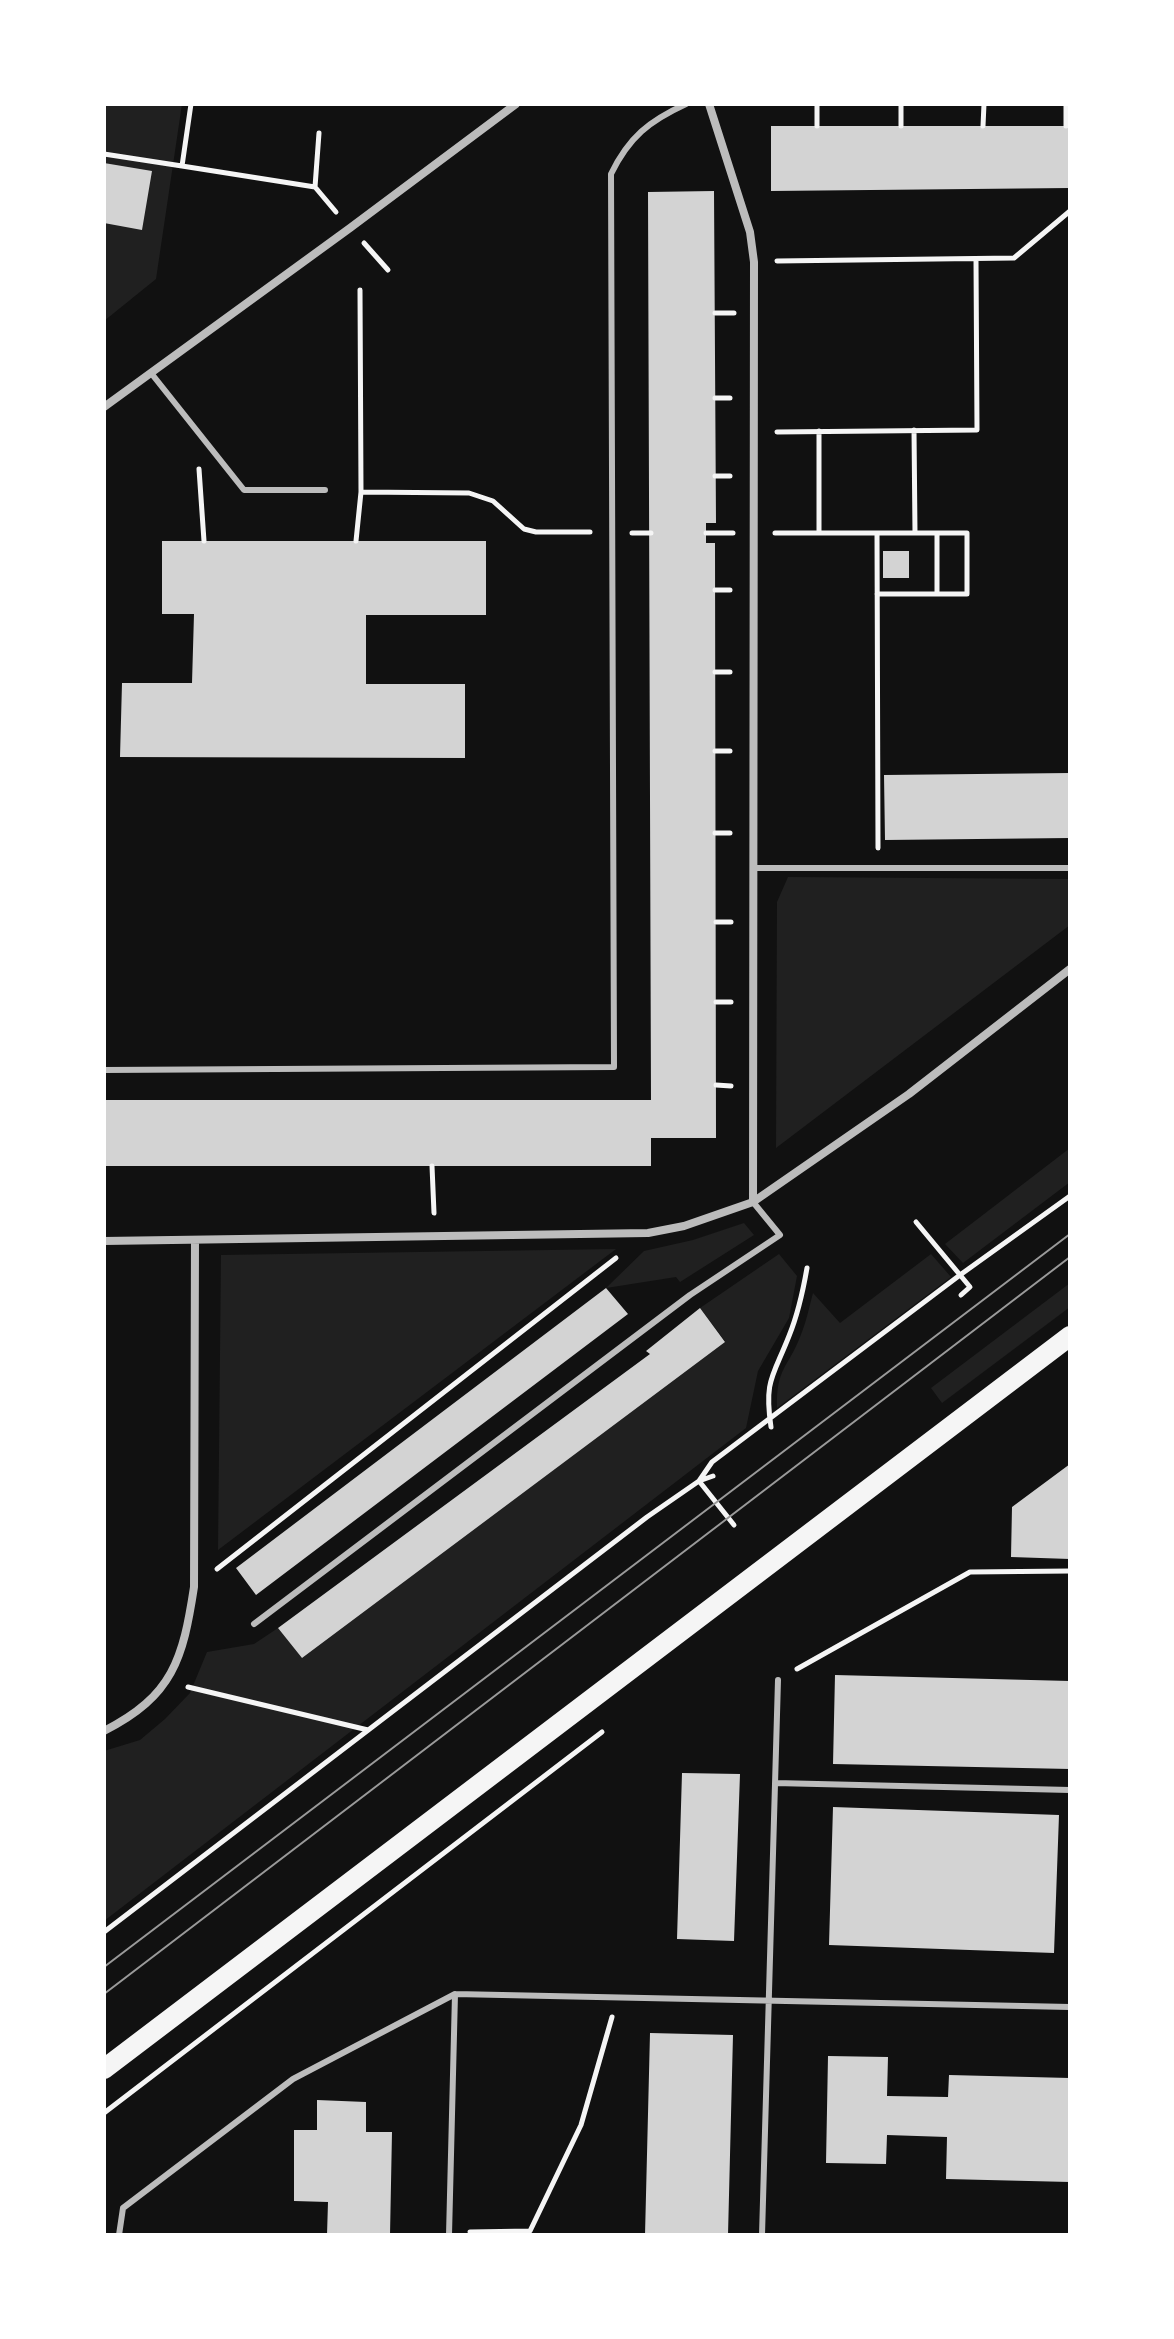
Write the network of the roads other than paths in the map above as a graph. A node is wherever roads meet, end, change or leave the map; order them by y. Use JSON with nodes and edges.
{"nodes":[{"id":1,"x":516,"y":104,"type":"edge"},
{"id":2,"x":686,"y":104,"type":"edge"},
{"id":3,"x":709,"y":104,"type":"edge"},
{"id":4,"x":151,"y":373,"type":"junction"},
{"id":5,"x":104,"y":407,"type":"edge"},
{"id":6,"x":325,"y":490,"type":"dead end"},
{"id":7,"x":754,"y":868,"type":"junction"},
{"id":8,"x":1070,"y":868,"type":"edge"},
{"id":9,"x":1070,"y":969,"type":"edge"},
{"id":10,"x":104,"y":1070,"type":"edge"},
{"id":11,"x":753,"y":1202,"type":"junction"},
{"id":12,"x":195,"y":1240,"type":"junction"},
{"id":13,"x":104,"y":1241,"type":"edge"},
{"id":14,"x":1070,"y":1336,"type":"edge"},
{"id":15,"x":254,"y":1624,"type":"dead end"},
{"id":16,"x":778,"y":1680,"type":"road end"},
{"id":17,"x":104,"y":1731,"type":"edge"},
{"id":18,"x":775,"y":1783,"type":"junction"},
{"id":19,"x":1070,"y":1790,"type":"edge"},
{"id":20,"x":455,"y":1994,"type":"junction"},
{"id":21,"x":770,"y":2000,"type":"junction"},
{"id":22,"x":1070,"y":2007,"type":"edge"},
{"id":23,"x":104,"y":2069,"type":"edge"},
{"id":24,"x":449,"y":2234,"type":"edge"},
{"id":25,"x":119,"y":2235,"type":"edge"},
{"id":26,"x":762,"y":2235,"type":"edge"}],
"edges":[{"from":1,"to":4,"type":"street"},
{"from":2,"to":10,"type":"lane"},
{"from":3,"to":7,"type":"street"},
{"from":4,"to":5,"type":"street"},
{"from":4,"to":6,"type":"lane"},
{"from":7,"to":8,"type":"lane"},
{"from":7,"to":11,"type":"street"},
{"from":9,"to":11,"type":"street"},
{"from":11,"to":12,"type":"street"},
{"from":11,"to":15,"type":"lane"},
{"from":12,"to":13,"type":"street"},
{"from":12,"to":17,"type":"street"},
{"from":14,"to":23,"type":"main road"},
{"from":16,"to":18,"type":"lane"},
{"from":18,"to":19,"type":"lane"},
{"from":18,"to":21,"type":"lane"},
{"from":20,"to":21,"type":"lane"},
{"from":20,"to":24,"type":"lane"},
{"from":20,"to":25,"type":"lane"},
{"from":21,"to":22,"type":"lane"},
{"from":21,"to":26,"type":"lane"}]}
